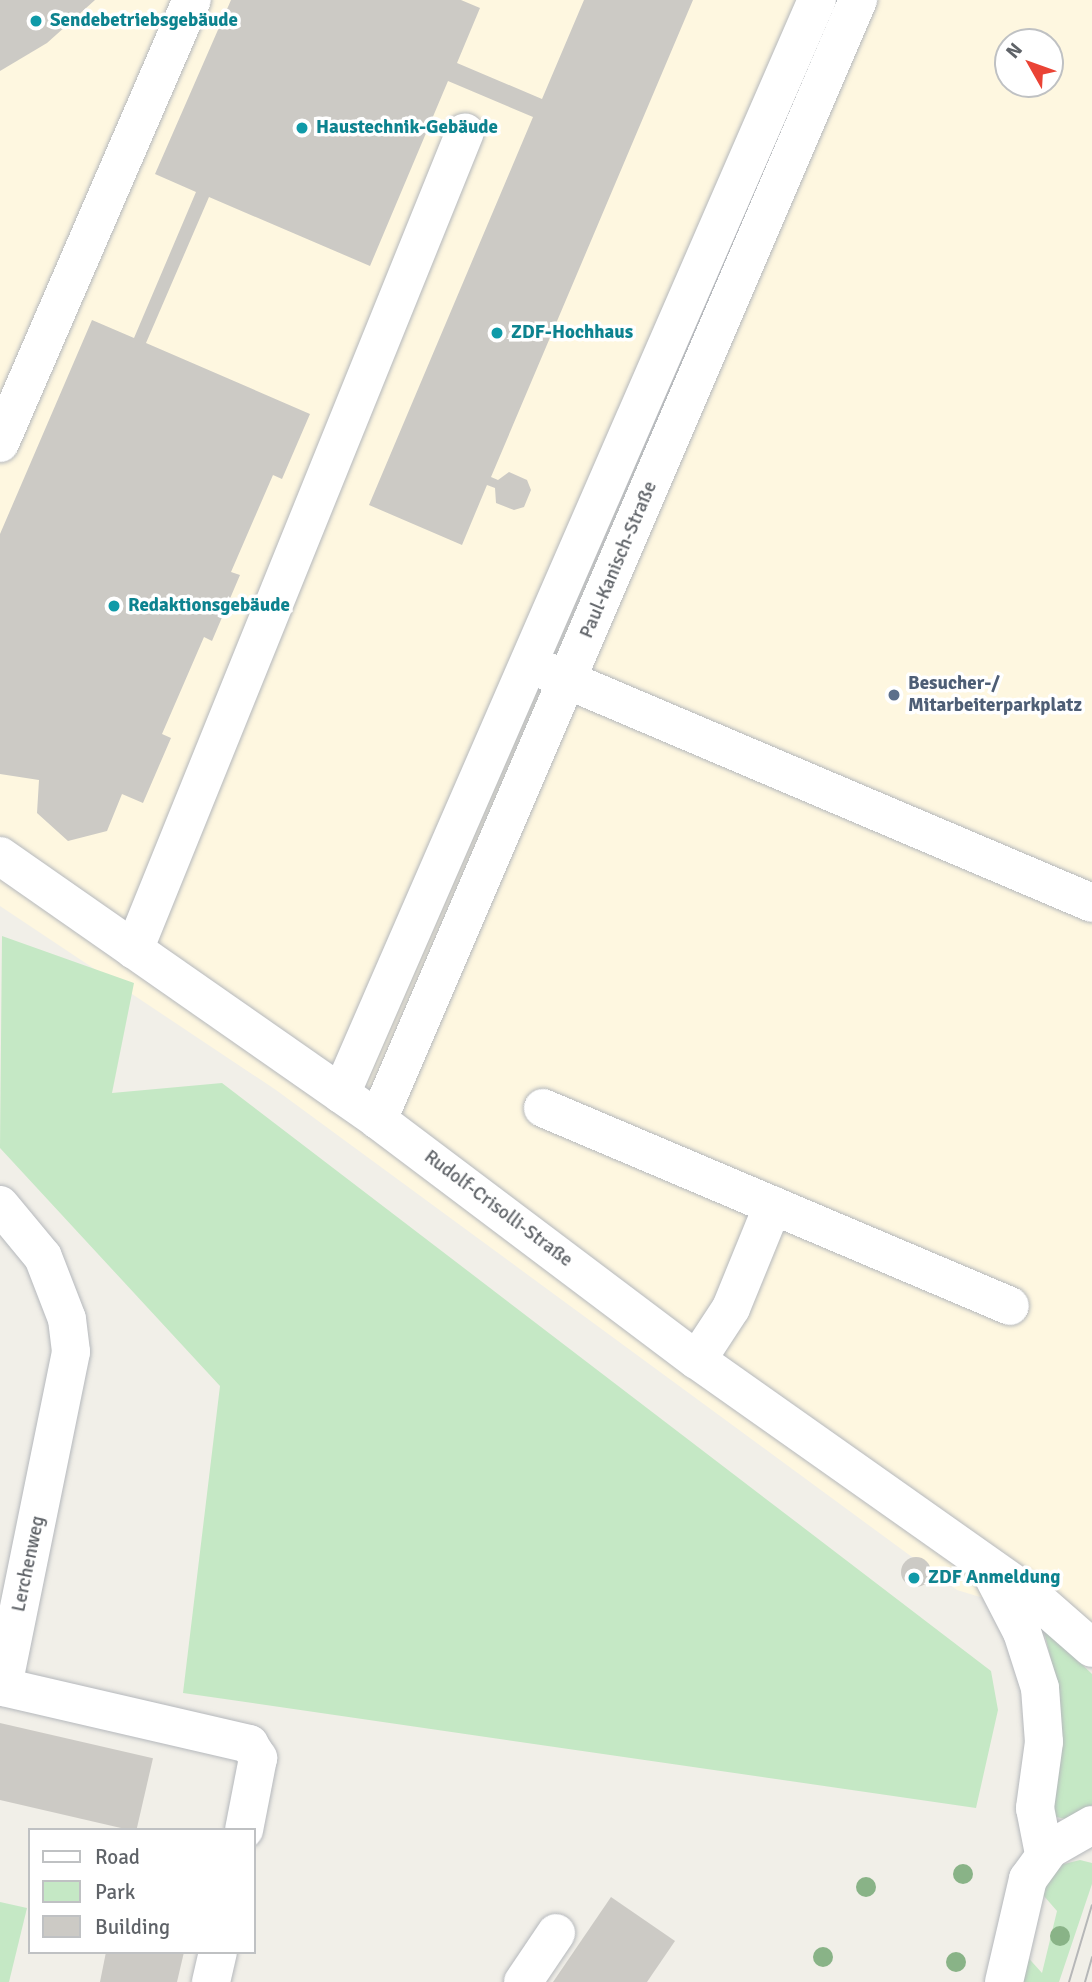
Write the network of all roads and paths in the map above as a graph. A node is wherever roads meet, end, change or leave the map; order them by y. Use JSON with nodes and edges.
{"nodes":[{"id":1,"x":192,"y":0,"type":"edge"},
{"id":2,"x":817,"y":0,"type":"edge"},
{"id":3,"x":858,"y":0,"type":"edge"},
{"id":4,"x":465,"y":132,"type":"dead end"},
{"id":5,"x":0,"y":443,"type":"edge"},
{"id":6,"x":528,"y":663,"type":"junction"},
{"id":7,"x":568,"y":680,"type":"junction"},
{"id":8,"x":0,"y":856,"type":"edge"},
{"id":9,"x":1092,"y":903,"type":"edge"},
{"id":10,"x":134,"y":950,"type":"junction"},
{"id":11,"x":341,"y":1094,"type":"junction"},
{"id":12,"x":543,"y":1108,"type":"dead end"},
{"id":13,"x":378,"y":1120,"type":"junction"},
{"id":14,"x":0,"y":1205,"type":"edge"},
{"id":15,"x":773,"y":1205,"type":"junction"},
{"id":16,"x":1010,"y":1306,"type":"dead end"},
{"id":17,"x":697,"y":1360,"type":"junction"},
{"id":18,"x":990,"y":1571,"type":"junction"},
{"id":19,"x":1092,"y":1648,"type":"edge"},
{"id":20,"x":1,"y":1687,"type":"edge"},
{"id":21,"x":1092,"y":1825,"type":"edge"},
{"id":22,"x":244,"y":1828,"type":"edge"},
{"id":23,"x":1044,"y":1854,"type":"junction"},
{"id":24,"x":556,"y":1933,"type":"dead end"},
{"id":25,"x":218,"y":1954,"type":"edge"},
{"id":26,"x":211,"y":1982,"type":"edge"},
{"id":27,"x":523,"y":1982,"type":"edge"},
{"id":28,"x":1004,"y":1982,"type":"edge"}],
"edges":[{"from":1,"to":5,"type":"street"},
{"from":2,"to":6,"type":"street"},
{"from":3,"to":7,"type":"street","name":"Paul-Kanisch-Straße"},
{"from":4,"to":10,"type":"street"},
{"from":6,"to":7,"type":"street"},
{"from":6,"to":11,"type":"street"},
{"from":7,"to":9,"type":"street"},
{"from":7,"to":13,"type":"street","name":"Paul-Kanisch-Straße"},
{"from":8,"to":10,"type":"street","name":"Rudolf-Crisolli-Straße"},
{"from":10,"to":11,"type":"street","name":"Rudolf-Crisolli-Straße"},
{"from":11,"to":13,"type":"street","name":"Rudolf-Crisolli-Straße"},
{"from":12,"to":15,"type":"street"},
{"from":13,"to":17,"type":"street","name":"Rudolf-Crisolli-Straße"},
{"from":14,"to":20,"type":"street","name":"Lerchenweg"},
{"from":15,"to":16,"type":"street"},
{"from":15,"to":17,"type":"street"},
{"from":17,"to":18,"type":"street","name":"Rudolf-Crisolli-Straße"},
{"from":18,"to":19,"type":"street","name":"Rudolf-Crisolli-Straße"},
{"from":18,"to":23,"type":"street","name":"Rudolf-Crisolli-Straße"},
{"from":20,"to":22,"type":"street","name":"Lerchenweg"},
{"from":21,"to":23,"type":"street"},
{"from":23,"to":28,"type":"street"},
{"from":24,"to":27,"type":"street"},
{"from":25,"to":26,"type":"street"}]}
